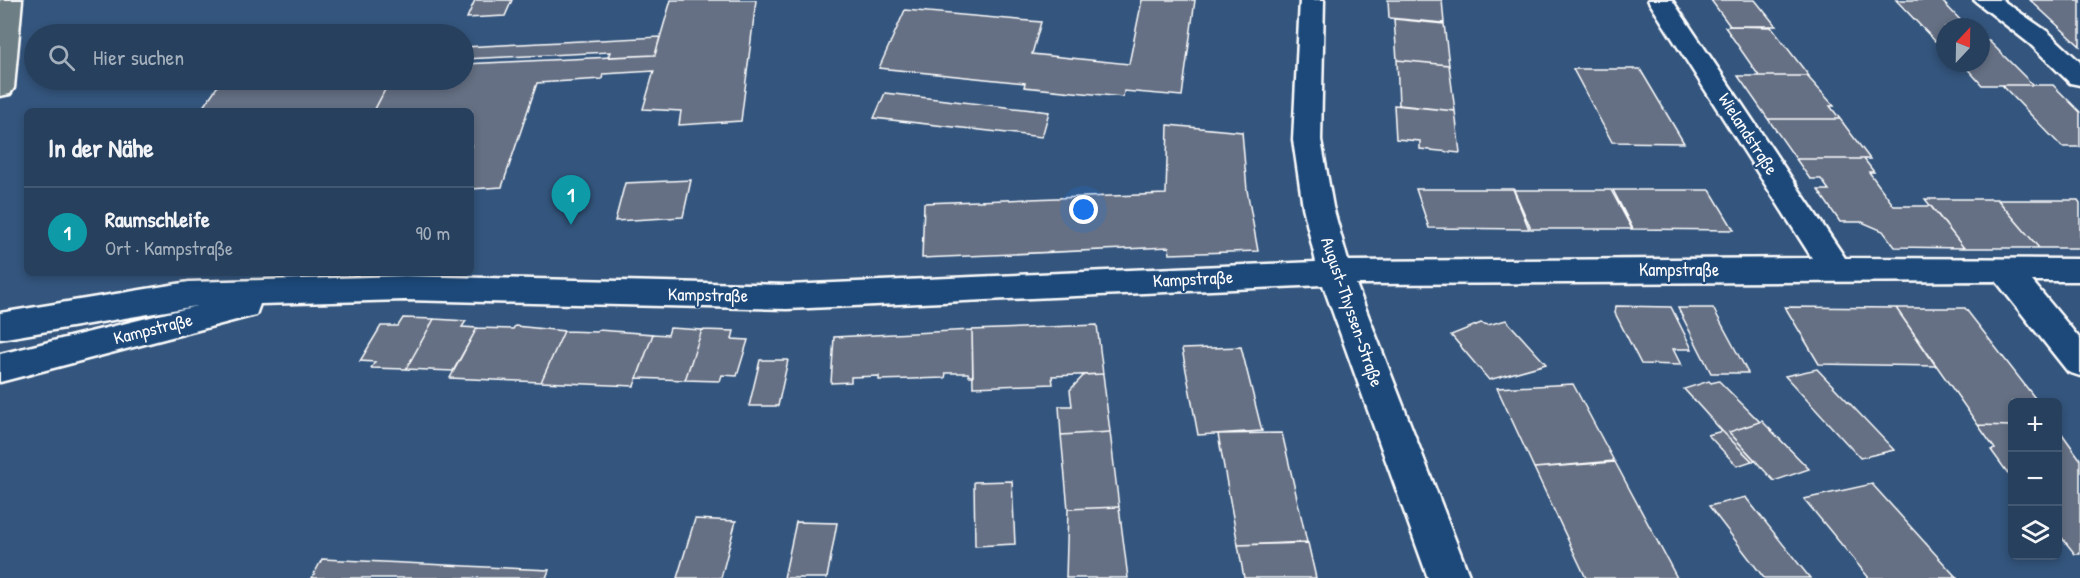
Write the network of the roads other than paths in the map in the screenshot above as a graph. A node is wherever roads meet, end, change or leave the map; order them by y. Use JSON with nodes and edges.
{"nodes":[{"id":1,"x":10,"y":0,"type":"edge"},
{"id":2,"x":1312,"y":0,"type":"edge"},
{"id":3,"x":1660,"y":0,"type":"edge"},
{"id":4,"x":1986,"y":0,"type":"edge"},
{"id":5,"x":2080,"y":76,"type":"edge"},
{"id":6,"x":0,"y":88,"type":"edge"},
{"id":7,"x":1836,"y":268,"type":"junction"},
{"id":8,"x":2004,"y":269,"type":"junction"},
{"id":9,"x":2080,"y":270,"type":"edge"},
{"id":10,"x":1335,"y":273,"type":"junction"},
{"id":11,"x":307,"y":291,"type":"junction"},
{"id":12,"x":0,"y":326,"type":"edge"},
{"id":13,"x":2080,"y":363,"type":"edge"},
{"id":14,"x":0,"y":368,"type":"edge"},
{"id":15,"x":1449,"y":578,"type":"edge"}],
"edges":[{"from":1,"to":6,"type":"main road"},
{"from":2,"to":10,"type":"street","name":"August-Thyssen-Straße"},
{"from":3,"to":7,"type":"street","name":"Wielandstraße"},
{"from":4,"to":5,"type":"street"},
{"from":7,"to":8,"type":"street","name":"Kampstraße"},
{"from":7,"to":10,"type":"street","name":"Kampstraße"},
{"from":8,"to":9,"type":"street","name":"Kampstraße"},
{"from":8,"to":13,"type":"street"},
{"from":10,"to":11,"type":"street","name":"Kampstraße"},
{"from":10,"to":15,"type":"street","name":"August-Thyssen-Straße"},
{"from":11,"to":12,"type":"street","name":"Kampstraße"},
{"from":11,"to":14,"type":"street","name":"Kampstraße"}]}
